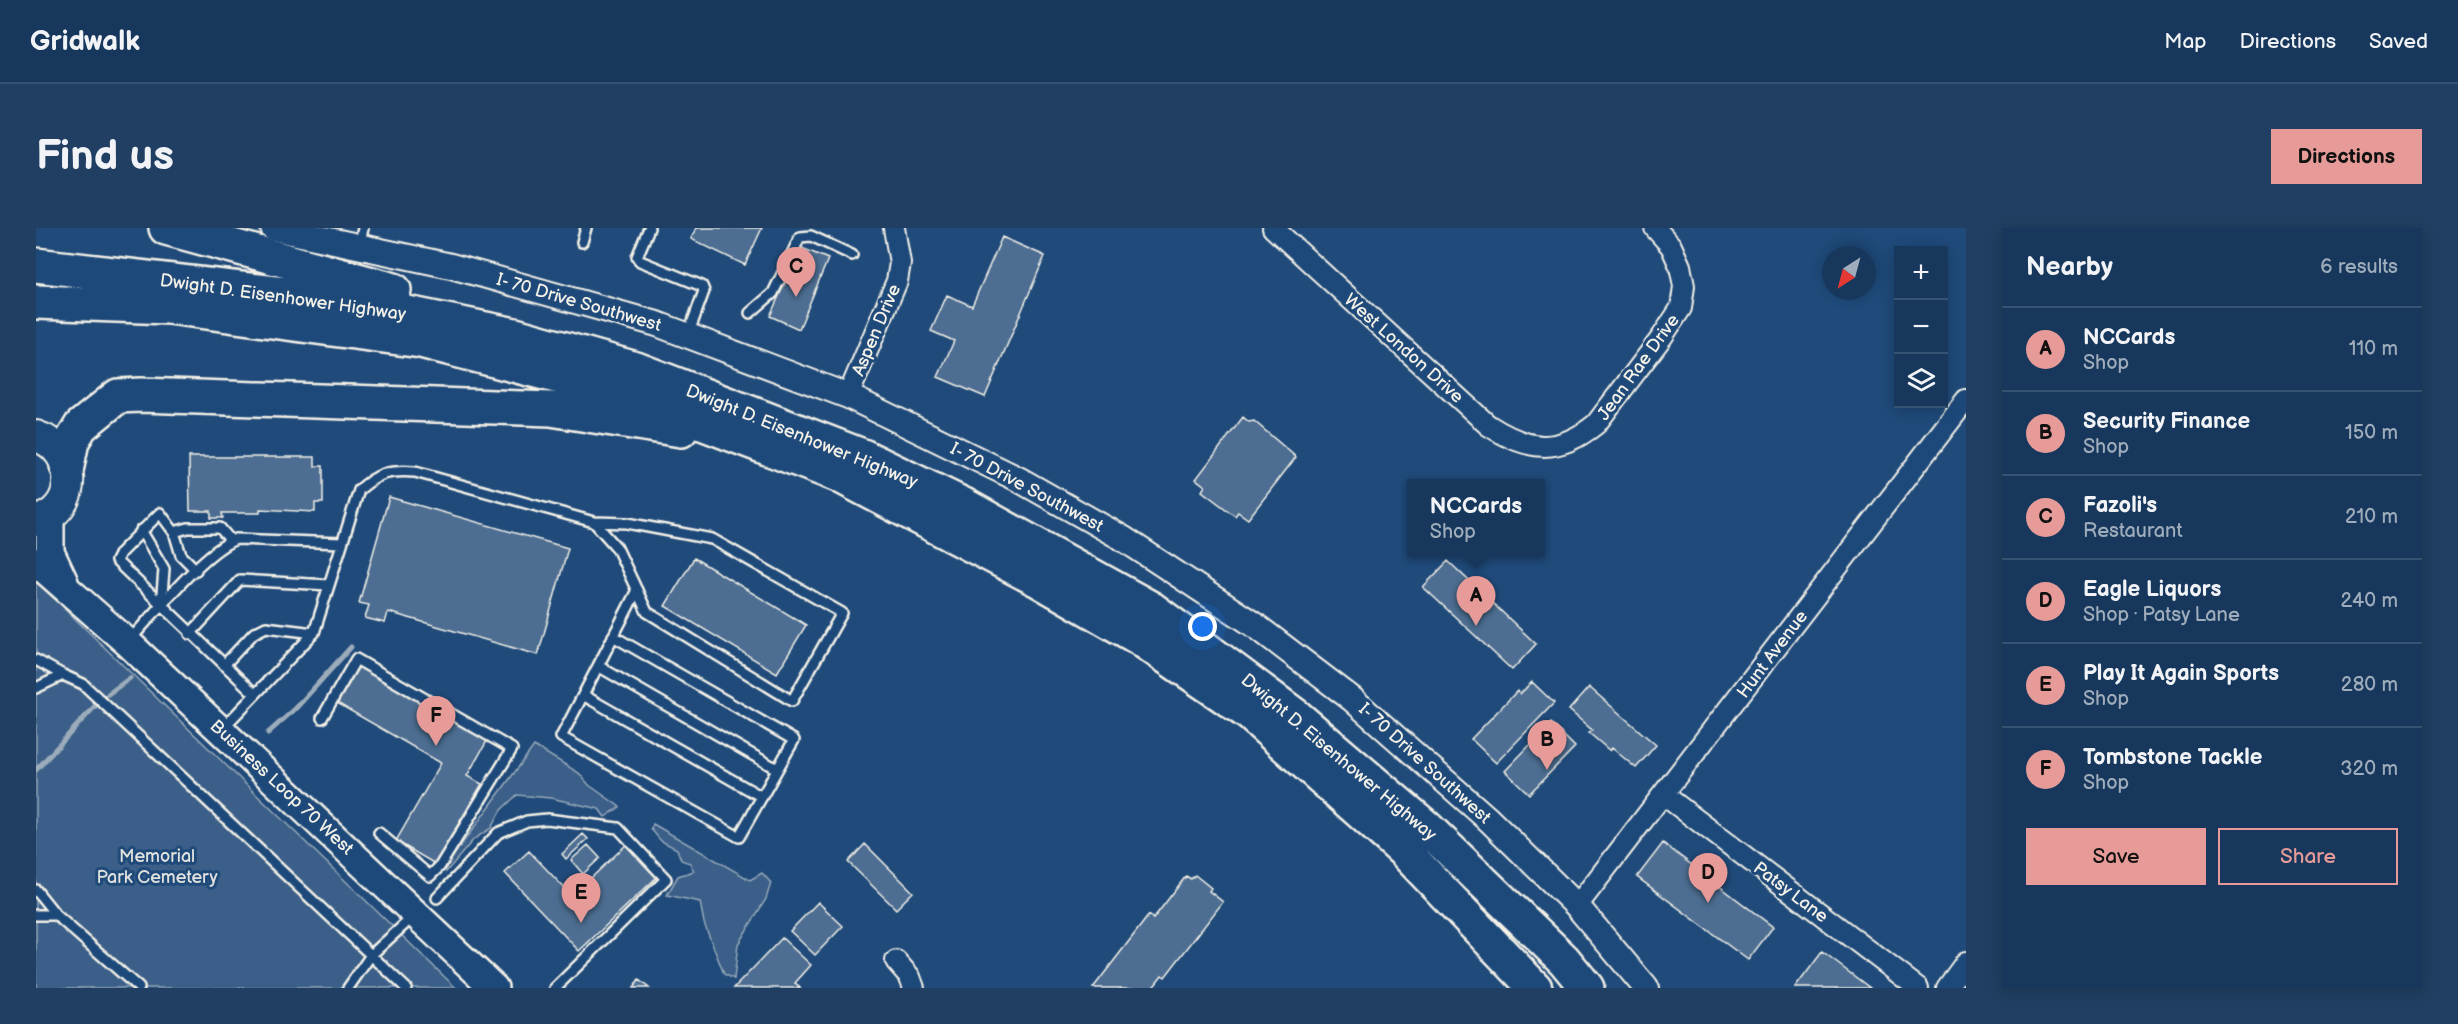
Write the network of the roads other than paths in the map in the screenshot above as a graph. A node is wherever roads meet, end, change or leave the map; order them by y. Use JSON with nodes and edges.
{"nodes":[{"id":1,"x":166,"y":228,"type":"edge"},
{"id":2,"x":273,"y":228,"type":"edge"},
{"id":3,"x":585,"y":228,"type":"edge"},
{"id":4,"x":649,"y":228,"type":"edge"},
{"id":5,"x":894,"y":228,"type":"edge"},
{"id":6,"x":1273,"y":228,"type":"edge"},
{"id":7,"x":1654,"y":228,"type":"edge"},
{"id":8,"x":361,"y":237,"type":"edge"},
{"id":9,"x":582,"y":242,"type":"dead end"},
{"id":10,"x":852,"y":255,"type":"dead end"},
{"id":11,"x":36,"y":265,"type":"edge"},
{"id":12,"x":36,"y":302,"type":"edge"},
{"id":13,"x":750,"y":314,"type":"dead end"},
{"id":14,"x":515,"y":335,"type":"junction"},
{"id":15,"x":688,"y":335,"type":"junction"},
{"id":16,"x":848,"y":396,"type":"junction"},
{"id":17,"x":1966,"y":400,"type":"edge"},
{"id":18,"x":36,"y":436,"type":"edge"},
{"id":19,"x":749,"y":441,"type":"junction"},
{"id":20,"x":1546,"y":447,"type":"joint"},
{"id":21,"x":67,"y":466,"type":"junction"},
{"id":22,"x":43,"y":518,"type":"edge"},
{"id":23,"x":594,"y":522,"type":"junction"},
{"id":24,"x":141,"y":530,"type":"junction"},
{"id":25,"x":174,"y":532,"type":"junction"},
{"id":26,"x":231,"y":541,"type":"junction"},
{"id":27,"x":342,"y":543,"type":"junction"},
{"id":28,"x":36,"y":562,"type":"edge"},
{"id":29,"x":196,"y":570,"type":"junction"},
{"id":30,"x":329,"y":585,"type":"junction"},
{"id":31,"x":68,"y":588,"type":"junction"},
{"id":32,"x":637,"y":590,"type":"junction"},
{"id":33,"x":161,"y":607,"type":"junction"},
{"id":34,"x":314,"y":633,"type":"junction"},
{"id":35,"x":190,"y":634,"type":"junction"},
{"id":36,"x":614,"y":636,"type":"junction"},
{"id":37,"x":127,"y":642,"type":"junction"},
{"id":38,"x":36,"y":660,"type":"edge"},
{"id":39,"x":224,"y":665,"type":"junction"},
{"id":40,"x":598,"y":666,"type":"junction"},
{"id":41,"x":63,"y":675,"type":"junction"},
{"id":42,"x":36,"y":688,"type":"edge"},
{"id":43,"x":255,"y":694,"type":"junction"},
{"id":44,"x":583,"y":696,"type":"junction"},
{"id":45,"x":322,"y":718,"type":"dead end"},
{"id":46,"x":221,"y":730,"type":"junction"},
{"id":47,"x":777,"y":769,"type":"junction"},
{"id":48,"x":1664,"y":795,"type":"junction"},
{"id":49,"x":762,"y":797,"type":"junction"},
{"id":50,"x":379,"y":833,"type":"dead end"},
{"id":51,"x":36,"y":890,"type":"edge"},
{"id":52,"x":427,"y":906,"type":"junction"},
{"id":53,"x":1576,"y":906,"type":"junction"},
{"id":54,"x":36,"y":915,"type":"edge"},
{"id":55,"x":56,"y":915,"type":"junction"},
{"id":56,"x":371,"y":955,"type":"junction"},
{"id":57,"x":896,"y":961,"type":"dead end"},
{"id":58,"x":1966,"y":962,"type":"edge"},
{"id":59,"x":139,"y":988,"type":"edge"},
{"id":60,"x":348,"y":988,"type":"edge"},
{"id":61,"x":406,"y":988,"type":"edge"},
{"id":62,"x":494,"y":988,"type":"edge"},
{"id":63,"x":555,"y":988,"type":"edge"},
{"id":64,"x":914,"y":988,"type":"edge"},
{"id":65,"x":1535,"y":988,"type":"edge"},
{"id":66,"x":1587,"y":988,"type":"edge"},
{"id":67,"x":1646,"y":988,"type":"edge"},
{"id":68,"x":1918,"y":988,"type":"edge"},
{"id":69,"x":1947,"y":988,"type":"edge"}],
"edges":[{"from":1,"to":14,"type":"highway"},
{"from":2,"to":8,"type":"street","name":"I- 70 Drive Southwest"},
{"from":3,"to":9,"type":"lane"},
{"from":4,"to":15,"type":"lane"},
{"from":5,"to":16,"type":"street","name":"Aspen Drive"},
{"from":6,"to":20,"type":"street","name":"West London Drive"},
{"from":7,"to":20,"type":"street","name":"Jean Rae Drive"},
{"from":8,"to":15,"type":"street","name":"I- 70 Drive Southwest"},
{"from":10,"to":13,"type":"lane"},
{"from":11,"to":14,"type":"highway","name":"Dwight D. Eisenhower Highway"},
{"from":12,"to":19,"type":"highway","name":"Dwight D. Eisenhower Highway"},
{"from":14,"to":66,"type":"highway","name":"Dwight D. Eisenhower Highway"},
{"from":15,"to":16,"type":"street","name":"I- 70 Drive Southwest"},
{"from":16,"to":53,"type":"street","name":"I- 70 Drive Southwest"},
{"from":17,"to":48,"type":"street","name":"Hunt Avenue"},
{"from":18,"to":21,"type":"main road"},
{"from":19,"to":21,"type":"highway"},
{"from":19,"to":65,"type":"highway","name":"Dwight D. Eisenhower Highway"},
{"from":21,"to":22,"type":"main road"},
{"from":22,"to":31,"type":"main road","name":"Business Loop 70 West"},
{"from":23,"to":27,"type":"lane"},
{"from":23,"to":32,"type":"lane"},
{"from":23,"to":32,"type":"lane"},
{"from":24,"to":25,"type":"lane"},
{"from":24,"to":33,"type":"lane"},
{"from":24,"to":33,"type":"lane"},
{"from":25,"to":26,"type":"lane"},
{"from":25,"to":29,"type":"lane"},
{"from":26,"to":27,"type":"lane"},
{"from":26,"to":29,"type":"lane"},
{"from":27,"to":30,"type":"lane"},
{"from":28,"to":31,"type":"main road","name":"Business Loop 70 West"},
{"from":29,"to":33,"type":"lane"},
{"from":30,"to":34,"type":"lane"},
{"from":30,"to":35,"type":"lane"},
{"from":31,"to":37,"type":"main road","name":"Business Loop 70 West"},
{"from":32,"to":36,"type":"lane"},
{"from":33,"to":35,"type":"lane"},
{"from":33,"to":37,"type":"lane"},
{"from":34,"to":39,"type":"lane"},
{"from":34,"to":43,"type":"lane"},
{"from":35,"to":39,"type":"lane"},
{"from":36,"to":40,"type":"lane"},
{"from":36,"to":47,"type":"lane"},
{"from":37,"to":46,"type":"main road","name":"Business Loop 70 West"},
{"from":38,"to":41,"type":"lane"},
{"from":39,"to":43,"type":"lane"},
{"from":40,"to":44,"type":"lane"},
{"from":40,"to":47,"type":"lane"},
{"from":41,"to":42,"type":"lane"},
{"from":41,"to":56,"type":"lane"},
{"from":43,"to":46,"type":"lane"},
{"from":44,"to":49,"type":"lane"},
{"from":44,"to":49,"type":"lane"},
{"from":45,"to":50,"type":"lane"},
{"from":46,"to":52,"type":"main road","name":"Business Loop 70 West"},
{"from":47,"to":49,"type":"lane"},
{"from":48,"to":53,"type":"street","name":"Hunt Avenue"},
{"from":48,"to":68,"type":"street","name":"Patsy Lane"},
{"from":51,"to":55,"type":"lane"},
{"from":52,"to":56,"type":"lane"},
{"from":52,"to":62,"type":"main road","name":"Business Loop 70 West"},
{"from":52,"to":63,"type":"lane"},
{"from":53,"to":67,"type":"street","name":"I- 70 Drive Southwest"},
{"from":54,"to":55,"type":"lane"},
{"from":55,"to":59,"type":"lane"},
{"from":56,"to":60,"type":"lane"},
{"from":56,"to":61,"type":"lane"},
{"from":57,"to":64,"type":"street"},
{"from":58,"to":69,"type":"street"}]}
